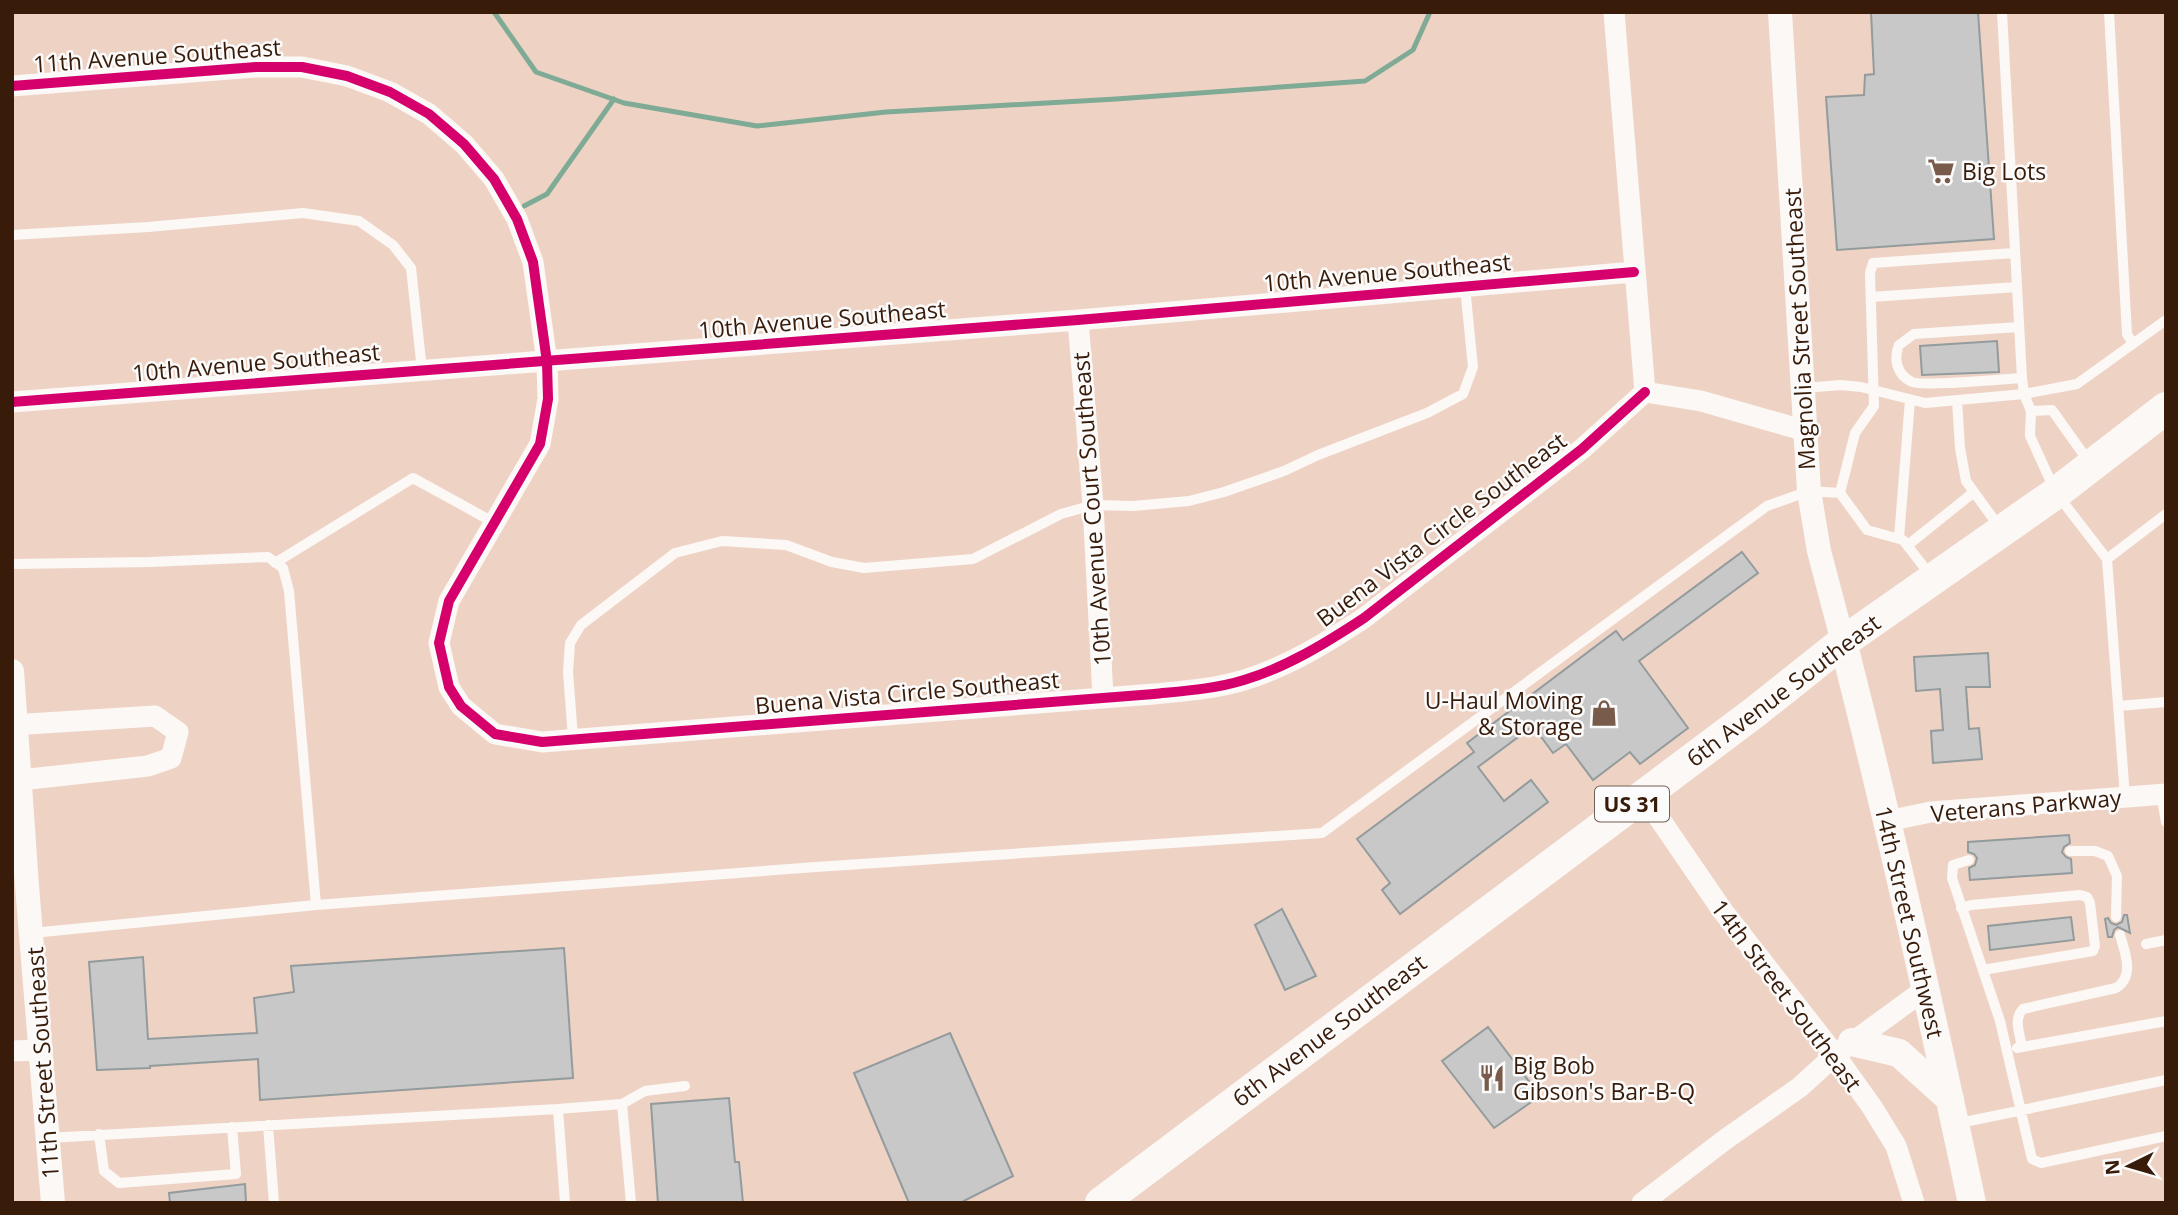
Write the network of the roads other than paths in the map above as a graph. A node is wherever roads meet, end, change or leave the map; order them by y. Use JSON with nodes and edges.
{"nodes":[{"id":1,"x":1614,"y":12,"type":"edge"},
{"id":2,"x":1780,"y":12,"type":"edge"},
{"id":3,"x":2002,"y":12,"type":"edge"},
{"id":4,"x":2109,"y":12,"type":"edge"},
{"id":5,"x":12,"y":86,"type":"edge"},
{"id":6,"x":12,"y":235,"type":"edge"},
{"id":7,"x":2014,"y":253,"type":"junction"},
{"id":8,"x":1634,"y":272,"type":"junction"},
{"id":9,"x":1465,"y":287,"type":"junction"},
{"id":10,"x":2017,"y":287,"type":"junction"},
{"id":11,"x":1871,"y":297,"type":"junction"},
{"id":12,"x":1079,"y":320,"type":"junction"},
{"id":13,"x":2166,"y":320,"type":"edge"},
{"id":14,"x":2019,"y":327,"type":"junction"},
{"id":15,"x":2133,"y":344,"type":"junction"},
{"id":16,"x":547,"y":362,"type":"junction"},
{"id":17,"x":422,"y":370,"type":"junction"},
{"id":18,"x":2022,"y":378,"type":"junction"},
{"id":19,"x":1804,"y":388,"type":"junction"},
{"id":20,"x":1645,"y":391,"type":"junction"},
{"id":21,"x":1875,"y":391,"type":"junction"},
{"id":22,"x":2024,"y":394,"type":"junction"},
{"id":23,"x":1910,"y":400,"type":"junction"},
{"id":24,"x":1957,"y":400,"type":"junction"},
{"id":25,"x":12,"y":402,"type":"edge"},
{"id":26,"x":2166,"y":408,"type":"edge"},
{"id":27,"x":2031,"y":411,"type":"junction"},
{"id":28,"x":1806,"y":431,"type":"junction"},
{"id":29,"x":2091,"y":466,"type":"junction"},
{"id":30,"x":1809,"y":491,"type":"junction"},
{"id":31,"x":1975,"y":492,"type":"junction"},
{"id":32,"x":1840,"y":493,"type":"junction"},
{"id":33,"x":2056,"y":493,"type":"junction"},
{"id":34,"x":1093,"y":505,"type":"junction"},
{"id":35,"x":2166,"y":514,"type":"edge"},
{"id":36,"x":493,"y":522,"type":"junction"},
{"id":37,"x":2002,"y":530,"type":"junction"},
{"id":38,"x":1903,"y":541,"type":"junction"},
{"id":39,"x":2107,"y":559,"type":"junction"},
{"id":40,"x":275,"y":563,"type":"junction"},
{"id":41,"x":12,"y":564,"type":"edge"},
{"id":42,"x":1933,"y":579,"type":"junction"},
{"id":43,"x":1843,"y":642,"type":"junction"},
{"id":44,"x":12,"y":671,"type":"edge"},
{"id":45,"x":1103,"y":697,"type":"junction"},
{"id":46,"x":2166,"y":702,"type":"edge"},
{"id":47,"x":2118,"y":706,"type":"junction"},
{"id":48,"x":14,"y":725,"type":"edge"},
{"id":49,"x":573,"y":738,"type":"junction"},
{"id":50,"x":20,"y":780,"type":"junction"},
{"id":51,"x":2164,"y":794,"type":"edge"},
{"id":52,"x":1644,"y":796,"type":"junction"},
{"id":53,"x":2125,"y":797,"type":"junction"},
{"id":54,"x":1887,"y":821,"type":"junction"},
{"id":55,"x":2166,"y":822,"type":"edge"},
{"id":56,"x":2070,"y":851,"type":"dead end"},
{"id":57,"x":1969,"y":860,"type":"dead end"},
{"id":58,"x":19,"y":887,"type":"edge"},
{"id":59,"x":317,"y":905,"type":"junction"},
{"id":60,"x":1961,"y":908,"type":"junction"},
{"id":61,"x":2116,"y":917,"type":"dead end"},
{"id":62,"x":32,"y":933,"type":"junction"},
{"id":63,"x":2120,"y":935,"type":"dead end"},
{"id":64,"x":2166,"y":940,"type":"edge"},
{"id":65,"x":2146,"y":944,"type":"dead end"},
{"id":66,"x":1983,"y":970,"type":"junction"},
{"id":67,"x":1927,"y":988,"type":"junction"},
{"id":68,"x":2166,"y":1021,"type":"edge"},
{"id":69,"x":2022,"y":1047,"type":"junction"},
{"id":70,"x":1843,"y":1049,"type":"junction"},
{"id":71,"x":42,"y":1050,"type":"junction"},
{"id":72,"x":12,"y":1051,"type":"edge"},
{"id":73,"x":2007,"y":1051,"type":"junction"},
{"id":74,"x":2166,"y":1080,"type":"edge"},
{"id":75,"x":685,"y":1086,"type":"dead end"},
{"id":76,"x":622,"y":1104,"type":"junction"},
{"id":77,"x":558,"y":1110,"type":"junction"},
{"id":78,"x":1952,"y":1111,"type":"junction"},
{"id":79,"x":2020,"y":1111,"type":"junction"},
{"id":80,"x":268,"y":1125,"type":"junction"},
{"id":81,"x":232,"y":1127,"type":"junction"},
{"id":82,"x":99,"y":1134,"type":"junction"},
{"id":83,"x":2166,"y":1136,"type":"edge"},
{"id":84,"x":48,"y":1138,"type":"junction"},
{"id":85,"x":53,"y":1203,"type":"edge"},
{"id":86,"x":274,"y":1203,"type":"edge"},
{"id":87,"x":565,"y":1203,"type":"edge"},
{"id":88,"x":631,"y":1203,"type":"edge"},
{"id":89,"x":1101,"y":1203,"type":"edge"},
{"id":90,"x":1642,"y":1203,"type":"edge"},
{"id":91,"x":1914,"y":1203,"type":"edge"},
{"id":92,"x":1972,"y":1203,"type":"edge"}],
"edges":[{"from":1,"to":8,"type":"street"},
{"from":2,"to":19,"type":"street","name":"Magnolia Street Southeast"},
{"from":3,"to":7,"type":"lane"},
{"from":4,"to":15,"type":"lane"},
{"from":5,"to":16,"type":"street","name":"11th Avenue Southeast"},
{"from":6,"to":17,"type":"lane"},
{"from":7,"to":10,"type":"lane"},
{"from":7,"to":11,"type":"lane"},
{"from":8,"to":9,"type":"street","name":"10th Avenue Southeast"},
{"from":8,"to":20,"type":"street"},
{"from":9,"to":12,"type":"street","name":"10th Avenue Southeast"},
{"from":9,"to":34,"type":"lane"},
{"from":10,"to":11,"type":"lane"},
{"from":10,"to":14,"type":"lane"},
{"from":11,"to":21,"type":"lane"},
{"from":12,"to":16,"type":"street","name":"10th Avenue Southeast"},
{"from":12,"to":34,"type":"street","name":"10th Avenue Court Southeast"},
{"from":13,"to":15,"type":"lane"},
{"from":14,"to":18,"type":"lane"},
{"from":14,"to":18,"type":"lane"},
{"from":15,"to":22,"type":"lane"},
{"from":16,"to":17,"type":"street","name":"10th Avenue Southeast"},
{"from":16,"to":36,"type":"street","name":"Buena Vista Circle Southeast"},
{"from":17,"to":25,"type":"street","name":"10th Avenue Southeast"},
{"from":18,"to":22,"type":"lane"},
{"from":19,"to":21,"type":"lane"},
{"from":19,"to":28,"type":"street","name":"Magnolia Street Southeast"},
{"from":20,"to":28,"type":"street"},
{"from":20,"to":45,"type":"street","name":"Buena Vista Circle Southeast"},
{"from":21,"to":23,"type":"lane"},
{"from":21,"to":32,"type":"lane"},
{"from":22,"to":24,"type":"lane"},
{"from":22,"to":27,"type":"lane"},
{"from":23,"to":24,"type":"lane"},
{"from":23,"to":38,"type":"lane"},
{"from":24,"to":31,"type":"lane"},
{"from":26,"to":29,"type":"main road","name":"6th Avenue Southeast","number":"US 31"},
{"from":27,"to":29,"type":"lane"},
{"from":27,"to":33,"type":"lane"},
{"from":28,"to":30,"type":"street","name":"Magnolia Street Southeast"},
{"from":29,"to":33,"type":"main road","name":"6th Avenue Southeast","number":"US 31"},
{"from":30,"to":32,"type":"lane"},
{"from":30,"to":43,"type":"street","name":"Magnolia Street Southeast"},
{"from":30,"to":59,"type":"lane"},
{"from":31,"to":37,"type":"lane"},
{"from":31,"to":38,"type":"lane"},
{"from":32,"to":38,"type":"lane"},
{"from":33,"to":37,"type":"main road","name":"6th Avenue Southeast","number":"US 31"},
{"from":33,"to":39,"type":"lane"},
{"from":34,"to":45,"type":"street","name":"10th Avenue Court Southeast"},
{"from":34,"to":49,"type":"lane"},
{"from":35,"to":39,"type":"lane"},
{"from":36,"to":40,"type":"lane"},
{"from":36,"to":49,"type":"street","name":"Buena Vista Circle Southeast"},
{"from":37,"to":42,"type":"main road","name":"6th Avenue Southeast","number":"US 31"},
{"from":38,"to":42,"type":"lane"},
{"from":39,"to":47,"type":"lane"},
{"from":40,"to":41,"type":"lane"},
{"from":40,"to":59,"type":"lane"},
{"from":42,"to":43,"type":"main road","name":"6th Avenue Southeast","number":"US 31"},
{"from":43,"to":52,"type":"main road","name":"6th Avenue Southeast","number":"US 31"},
{"from":43,"to":54,"type":"main road","name":"14th Street Southwest"},
{"from":44,"to":48,"type":"street","name":"11th Street Southeast"},
{"from":45,"to":49,"type":"street","name":"Buena Vista Circle Southeast"},
{"from":46,"to":47,"type":"lane"},
{"from":47,"to":53,"type":"lane"},
{"from":48,"to":50,"type":"street","name":"11th Street Southeast"},
{"from":48,"to":50,"type":"street"},
{"from":50,"to":58,"type":"street","name":"11th Street Southeast"},
{"from":51,"to":53,"type":"street","name":"Veterans Parkway"},
{"from":51,"to":55,"type":"lane"},
{"from":52,"to":70,"type":"street","name":"14th Street Southeast"},
{"from":52,"to":89,"type":"main road","name":"6th Avenue Southeast","number":"US 31"},
{"from":53,"to":54,"type":"street","name":"Veterans Parkway"},
{"from":54,"to":67,"type":"main road","name":"14th Street Southwest"},
{"from":56,"to":61,"type":"lane"},
{"from":57,"to":60,"type":"lane"},
{"from":58,"to":62,"type":"street","name":"11th Street Southeast"},
{"from":59,"to":62,"type":"lane"},
{"from":60,"to":66,"type":"lane"},
{"from":60,"to":66,"type":"lane"},
{"from":62,"to":71,"type":"street","name":"11th Street Southeast"},
{"from":63,"to":69,"type":"lane"},
{"from":64,"to":65,"type":"lane"},
{"from":66,"to":73,"type":"lane"},
{"from":67,"to":70,"type":"street"},
{"from":67,"to":78,"type":"main road","name":"14th Street Southwest"},
{"from":68,"to":69,"type":"lane"},
{"from":69,"to":73,"type":"lane"},
{"from":70,"to":78,"type":"main road"},
{"from":70,"to":90,"type":"street"},
{"from":70,"to":91,"type":"street","name":"14th Street Southeast"},
{"from":71,"to":72,"type":"street"},
{"from":71,"to":84,"type":"street","name":"11th Street Southeast"},
{"from":73,"to":79,"type":"lane"},
{"from":74,"to":79,"type":"lane"},
{"from":75,"to":76,"type":"lane"},
{"from":76,"to":77,"type":"lane"},
{"from":76,"to":88,"type":"lane"},
{"from":77,"to":80,"type":"lane"},
{"from":77,"to":87,"type":"lane"},
{"from":78,"to":79,"type":"lane"},
{"from":78,"to":92,"type":"main road","name":"14th Street Southwest"},
{"from":79,"to":83,"type":"lane"},
{"from":80,"to":81,"type":"lane"},
{"from":80,"to":86,"type":"lane"},
{"from":81,"to":82,"type":"lane"},
{"from":81,"to":82,"type":"lane"},
{"from":82,"to":84,"type":"lane"},
{"from":84,"to":85,"type":"street","name":"11th Street Southeast"}]}
